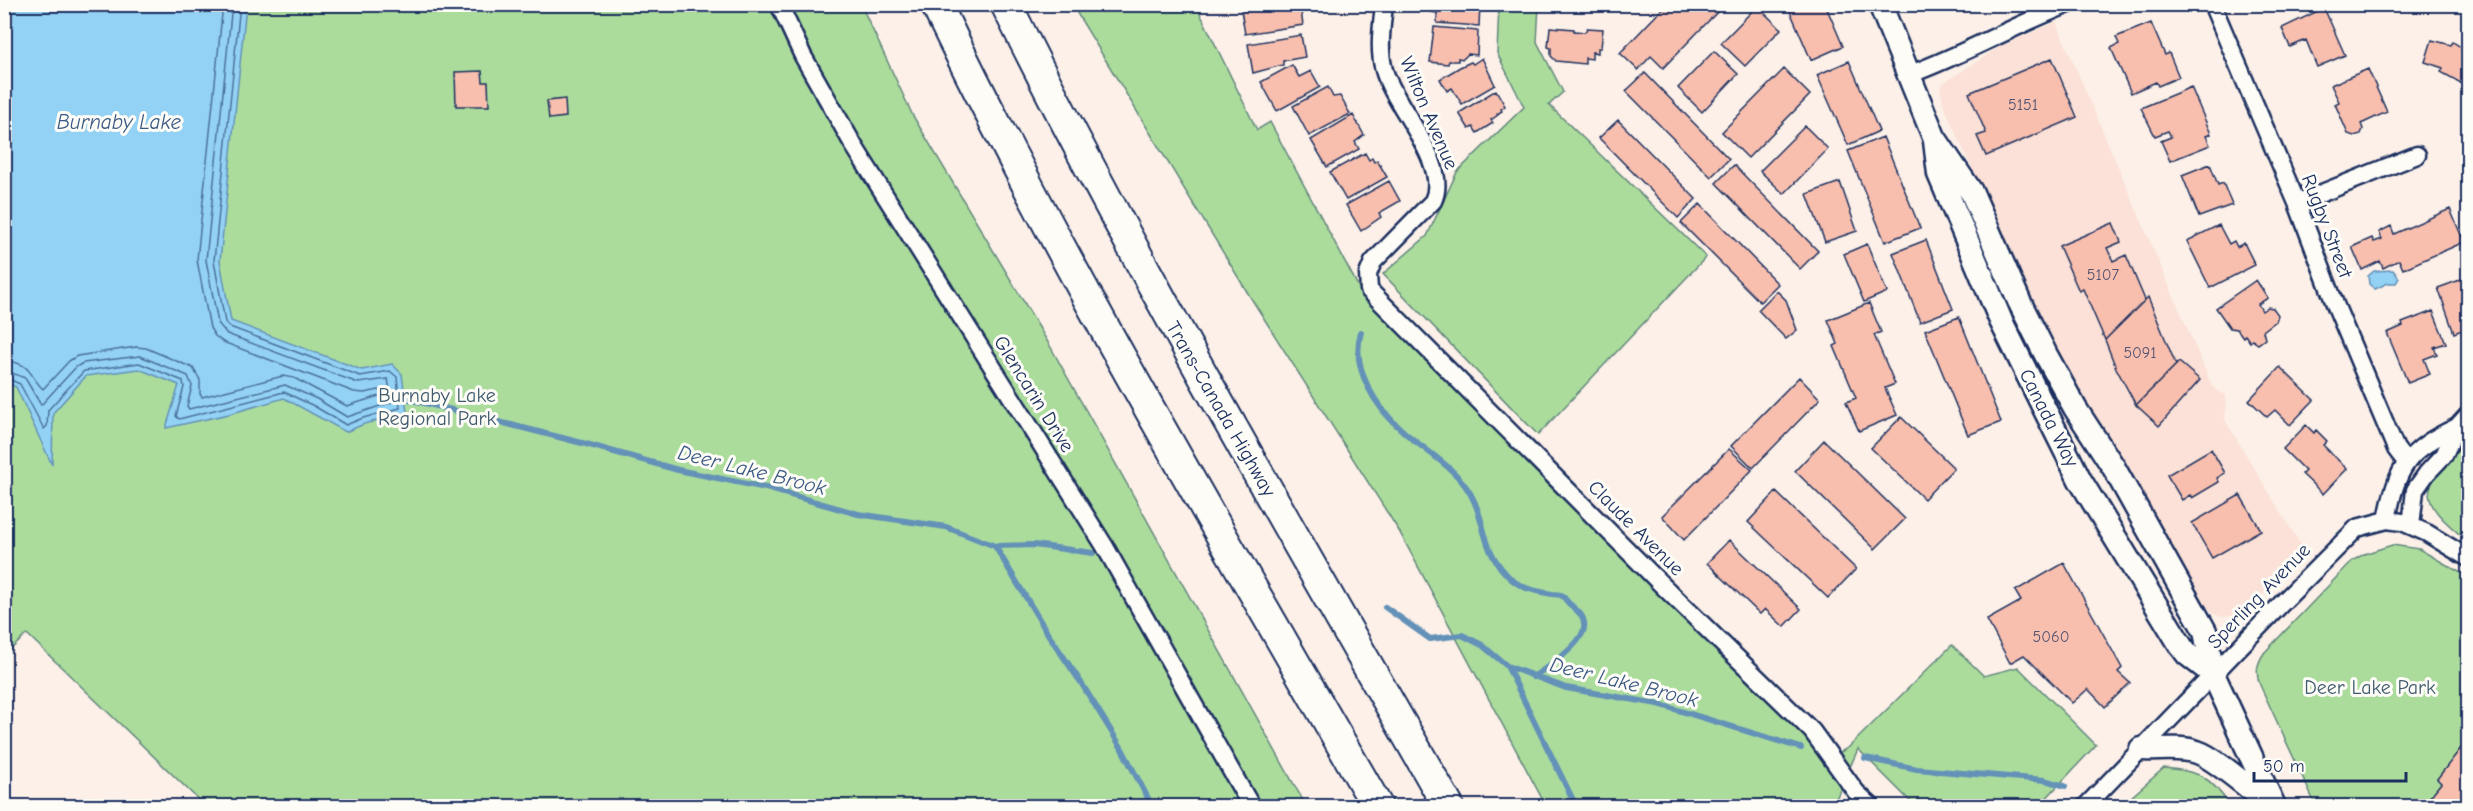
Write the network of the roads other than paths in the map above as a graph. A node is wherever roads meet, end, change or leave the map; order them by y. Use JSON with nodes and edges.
{"nodes":[{"id":1,"x":779,"y":4,"type":"edge"},
{"id":2,"x":936,"y":4,"type":"edge"},
{"id":3,"x":1006,"y":4,"type":"edge"},
{"id":4,"x":1384,"y":4,"type":"edge"},
{"id":5,"x":1880,"y":4,"type":"edge"},
{"id":6,"x":2069,"y":4,"type":"edge"},
{"id":7,"x":2212,"y":4,"type":"edge"},
{"id":8,"x":1911,"y":74,"type":"junction"},
{"id":9,"x":1934,"y":136,"type":"junction"},
{"id":10,"x":2417,"y":154,"type":"dead end"},
{"id":11,"x":2297,"y":203,"type":"junction"},
{"id":12,"x":1368,"y":284,"type":"joint"},
{"id":13,"x":2463,"y":421,"type":"edge"},
{"id":14,"x":2406,"y":462,"type":"junction"},
{"id":15,"x":2387,"y":520,"type":"junction"},
{"id":16,"x":2411,"y":526,"type":"junction"},
{"id":17,"x":2469,"y":558,"type":"edge"},
{"id":18,"x":2213,"y":674,"type":"junction"},
{"id":19,"x":2141,"y":749,"type":"junction"},
{"id":20,"x":1251,"y":807,"type":"edge"},
{"id":21,"x":1377,"y":807,"type":"edge"},
{"id":22,"x":1448,"y":807,"type":"edge"},
{"id":23,"x":1870,"y":807,"type":"edge"},
{"id":24,"x":2086,"y":807,"type":"edge"},
{"id":25,"x":2273,"y":807,"type":"edge"}],
"edges":[{"from":1,"to":20,"type":"street","name":"Glencarin Drive"},
{"from":2,"to":21,"type":"highway"},
{"from":3,"to":22,"type":"highway","name":"Trans-Canada Highway"},
{"from":4,"to":12,"type":"street","name":"Wilton Avenue"},
{"from":5,"to":8,"type":"main road","name":"Canada Way"},
{"from":6,"to":8,"type":"street"},
{"from":7,"to":11,"type":"street","name":"Rugby Street"},
{"from":8,"to":9,"type":"main road","name":"Canada Way"},
{"from":9,"to":18,"type":"main road","name":"Canada Way"},
{"from":9,"to":18,"type":"main road","name":"Canada Way"},
{"from":10,"to":11,"type":"street"},
{"from":11,"to":14,"type":"street","name":"Rugby Street"},
{"from":12,"to":23,"type":"street","name":"Claude Avenue"},
{"from":13,"to":14,"type":"street"},
{"from":13,"to":16,"type":"street"},
{"from":14,"to":15,"type":"street"},
{"from":15,"to":16,"type":"street"},
{"from":15,"to":18,"type":"street","name":"Sperling Avenue"},
{"from":16,"to":17,"type":"street"},
{"from":18,"to":19,"type":"street","name":"Sperling Avenue"},
{"from":18,"to":25,"type":"main road","name":"Canada Way"},
{"from":19,"to":24,"type":"street","name":"Sperling Avenue"},
{"from":19,"to":25,"type":"main road"}]}
